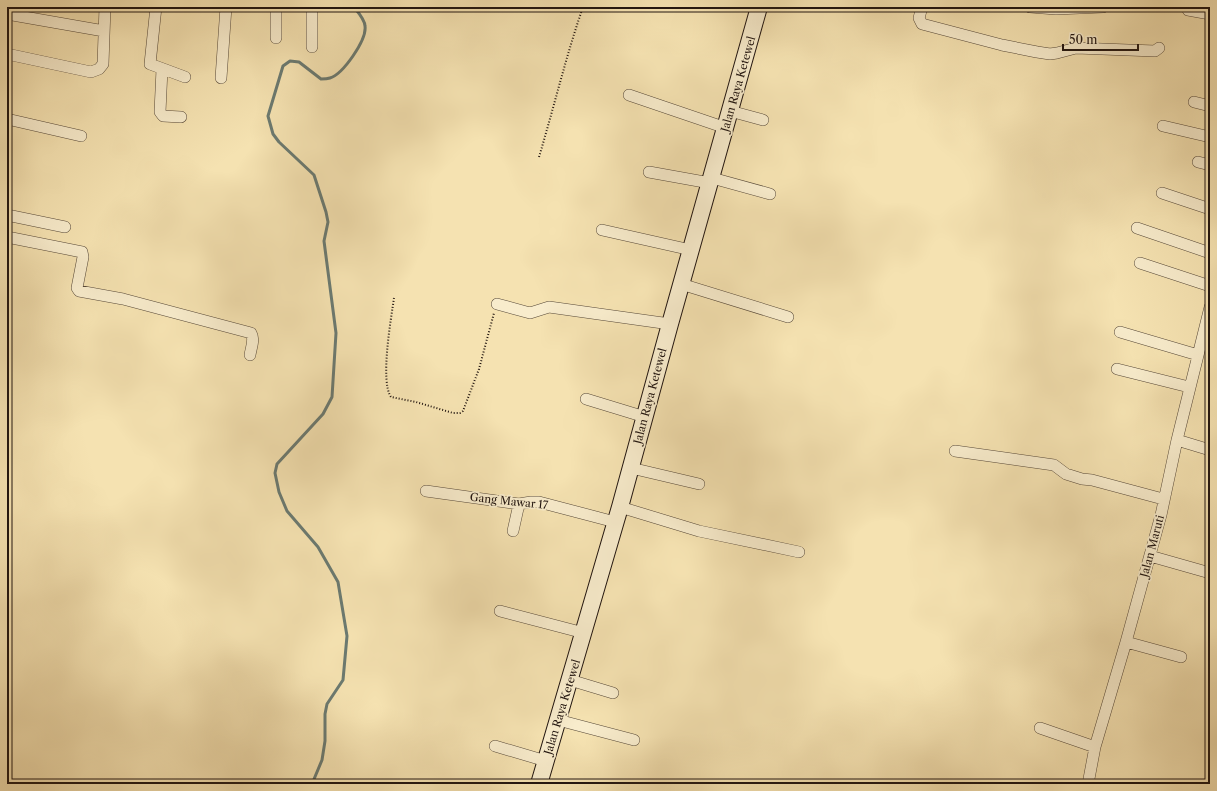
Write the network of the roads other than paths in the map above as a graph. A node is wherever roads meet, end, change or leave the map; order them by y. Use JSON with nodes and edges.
{"nodes":[{"id":1,"x":105,"y":7,"type":"edge"},
{"id":2,"x":156,"y":7,"type":"edge"},
{"id":3,"x":226,"y":7,"type":"edge"},
{"id":4,"x":276,"y":7,"type":"edge"},
{"id":5,"x":312,"y":7,"type":"edge"},
{"id":6,"x":759,"y":7,"type":"edge"},
{"id":7,"x":922,"y":7,"type":"edge"},
{"id":8,"x":1030,"y":7,"type":"edge"},
{"id":9,"x":1103,"y":7,"type":"edge"},
{"id":10,"x":1188,"y":10,"type":"dead end"},
{"id":11,"x":7,"y":14,"type":"edge"},
{"id":12,"x":1210,"y":14,"type":"edge"},
{"id":13,"x":104,"y":31,"type":"junction"},
{"id":14,"x":276,"y":38,"type":"dead end"},
{"id":15,"x":312,"y":47,"type":"dead end"},
{"id":16,"x":1159,"y":48,"type":"dead end"},
{"id":17,"x":7,"y":54,"type":"edge"},
{"id":18,"x":162,"y":69,"type":"junction"},
{"id":19,"x":185,"y":77,"type":"dead end"},
{"id":20,"x":221,"y":78,"type":"dead end"},
{"id":21,"x":629,"y":95,"type":"dead end"},
{"id":22,"x":1194,"y":102,"type":"dead end"},
{"id":23,"x":1210,"y":106,"type":"edge"},
{"id":24,"x":730,"y":112,"type":"junction"},
{"id":25,"x":181,"y":117,"type":"dead end"},
{"id":26,"x":7,"y":119,"type":"edge"},
{"id":27,"x":763,"y":120,"type":"dead end"},
{"id":28,"x":1163,"y":126,"type":"dead end"},
{"id":29,"x":726,"y":128,"type":"junction"},
{"id":30,"x":81,"y":136,"type":"dead end"},
{"id":31,"x":1210,"y":137,"type":"edge"},
{"id":32,"x":1198,"y":162,"type":"dead end"},
{"id":33,"x":1210,"y":165,"type":"edge"},
{"id":34,"x":649,"y":172,"type":"dead end"},
{"id":35,"x":711,"y":181,"type":"junction"},
{"id":36,"x":1162,"y":193,"type":"dead end"},
{"id":37,"x":770,"y":194,"type":"dead end"},
{"id":38,"x":1210,"y":209,"type":"edge"},
{"id":39,"x":7,"y":215,"type":"edge"},
{"id":40,"x":65,"y":227,"type":"dead end"},
{"id":41,"x":1137,"y":228,"type":"dead end"},
{"id":42,"x":602,"y":230,"type":"dead end"},
{"id":43,"x":7,"y":237,"type":"edge"},
{"id":44,"x":691,"y":250,"type":"junction"},
{"id":45,"x":1210,"y":254,"type":"edge"},
{"id":46,"x":1140,"y":263,"type":"dead end"},
{"id":47,"x":681,"y":284,"type":"junction"},
{"id":48,"x":1210,"y":286,"type":"edge"},
{"id":49,"x":497,"y":304,"type":"road end"},
{"id":50,"x":1210,"y":307,"type":"edge"},
{"id":51,"x":788,"y":317,"type":"dead end"},
{"id":52,"x":670,"y":324,"type":"junction"},
{"id":53,"x":1120,"y":332,"type":"dead end"},
{"id":54,"x":250,"y":355,"type":"dead end"},
{"id":55,"x":1198,"y":355,"type":"junction"},
{"id":56,"x":1117,"y":369,"type":"dead end"},
{"id":57,"x":1190,"y":387,"type":"junction"},
{"id":58,"x":586,"y":398,"type":"dead end"},
{"id":59,"x":645,"y":418,"type":"junction"},
{"id":60,"x":1177,"y":440,"type":"junction"},
{"id":61,"x":1210,"y":450,"type":"edge"},
{"id":62,"x":955,"y":451,"type":"dead end"},
{"id":63,"x":631,"y":468,"type":"junction"},
{"id":64,"x":699,"y":484,"type":"dead end"},
{"id":65,"x":426,"y":491,"type":"dead end"},
{"id":66,"x":1163,"y":499,"type":"junction"},
{"id":67,"x":519,"y":504,"type":"junction"},
{"id":68,"x":618,"y":515,"type":"junction"},
{"id":69,"x":512,"y":531,"type":"dead end"},
{"id":70,"x":799,"y":552,"type":"dead end"},
{"id":71,"x":1150,"y":556,"type":"junction"},
{"id":72,"x":1210,"y":573,"type":"edge"},
{"id":73,"x":500,"y":611,"type":"dead end"},
{"id":74,"x":584,"y":632,"type":"junction"},
{"id":75,"x":1126,"y":642,"type":"junction"},
{"id":76,"x":1181,"y":657,"type":"dead end"},
{"id":77,"x":570,"y":680,"type":"junction"},
{"id":78,"x":613,"y":693,"type":"dead end"},
{"id":79,"x":558,"y":720,"type":"junction"},
{"id":80,"x":1040,"y":728,"type":"dead end"},
{"id":81,"x":634,"y":740,"type":"dead end"},
{"id":82,"x":495,"y":746,"type":"dead end"},
{"id":83,"x":1095,"y":747,"type":"junction"},
{"id":84,"x":546,"y":761,"type":"junction"},
{"id":85,"x":539,"y":784,"type":"edge"},
{"id":86,"x":1088,"y":784,"type":"edge"}],
"edges":[{"from":1,"to":13,"type":"street"},
{"from":2,"to":18,"type":"street"},
{"from":3,"to":20,"type":"street"},
{"from":4,"to":14,"type":"street"},
{"from":5,"to":15,"type":"street"},
{"from":6,"to":24,"type":"main road","name":"Jalan Raya Ketewel"},
{"from":7,"to":16,"type":"street"},
{"from":8,"to":9,"type":"street"},
{"from":10,"to":12,"type":"street"},
{"from":11,"to":13,"type":"street"},
{"from":13,"to":17,"type":"street"},
{"from":18,"to":19,"type":"street"},
{"from":18,"to":25,"type":"street"},
{"from":21,"to":29,"type":"street"},
{"from":22,"to":23,"type":"street"},
{"from":24,"to":27,"type":"street"},
{"from":24,"to":29,"type":"main road","name":"Jalan Raya Ketewel"},
{"from":26,"to":30,"type":"street"},
{"from":28,"to":31,"type":"street"},
{"from":29,"to":35,"type":"main road","name":"Jalan Raya Ketewel"},
{"from":32,"to":33,"type":"street"},
{"from":34,"to":35,"type":"street"},
{"from":35,"to":37,"type":"street"},
{"from":35,"to":44,"type":"main road","name":"Jalan Raya Ketewel"},
{"from":36,"to":38,"type":"street"},
{"from":39,"to":40,"type":"street"},
{"from":41,"to":45,"type":"street"},
{"from":42,"to":44,"type":"street"},
{"from":43,"to":54,"type":"street"},
{"from":44,"to":47,"type":"main road","name":"Jalan Raya Ketewel"},
{"from":46,"to":48,"type":"street"},
{"from":47,"to":51,"type":"street"},
{"from":47,"to":52,"type":"main road","name":"Jalan Raya Ketewel"},
{"from":49,"to":52,"type":"street"},
{"from":50,"to":55,"type":"street","name":"Jalan Maruti"},
{"from":52,"to":59,"type":"main road","name":"Jalan Raya Ketewel"},
{"from":53,"to":55,"type":"street"},
{"from":55,"to":57,"type":"street","name":"Jalan Maruti"},
{"from":56,"to":57,"type":"street"},
{"from":57,"to":60,"type":"street","name":"Jalan Maruti"},
{"from":58,"to":59,"type":"street"},
{"from":59,"to":63,"type":"main road","name":"Jalan Raya Ketewel"},
{"from":60,"to":61,"type":"street"},
{"from":60,"to":66,"type":"street","name":"Jalan Maruti"},
{"from":62,"to":66,"type":"street"},
{"from":63,"to":64,"type":"street"},
{"from":63,"to":68,"type":"main road","name":"Jalan Raya Ketewel"},
{"from":65,"to":67,"type":"street","name":"Gang Mawar 17"},
{"from":66,"to":71,"type":"street","name":"Jalan Maruti"},
{"from":67,"to":68,"type":"street","name":"Gang Mawar 17"},
{"from":67,"to":69,"type":"street"},
{"from":68,"to":70,"type":"street","name":"Gang Mawar 17"},
{"from":68,"to":74,"type":"main road","name":"Jalan Raya Ketewel"},
{"from":71,"to":72,"type":"street"},
{"from":71,"to":75,"type":"street","name":"Jalan Maruti"},
{"from":73,"to":74,"type":"street"},
{"from":74,"to":77,"type":"main road","name":"Jalan Raya Ketewel"},
{"from":75,"to":76,"type":"street"},
{"from":75,"to":83,"type":"street","name":"Jalan Maruti"},
{"from":77,"to":78,"type":"street"},
{"from":77,"to":79,"type":"main road","name":"Jalan Raya Ketewel"},
{"from":79,"to":81,"type":"street"},
{"from":79,"to":84,"type":"main road","name":"Jalan Raya Ketewel"},
{"from":80,"to":83,"type":"street"},
{"from":82,"to":84,"type":"street"},
{"from":83,"to":86,"type":"street","name":"Jalan Maruti"},
{"from":84,"to":85,"type":"main road","name":"Jalan Raya Ketewel"}]}
